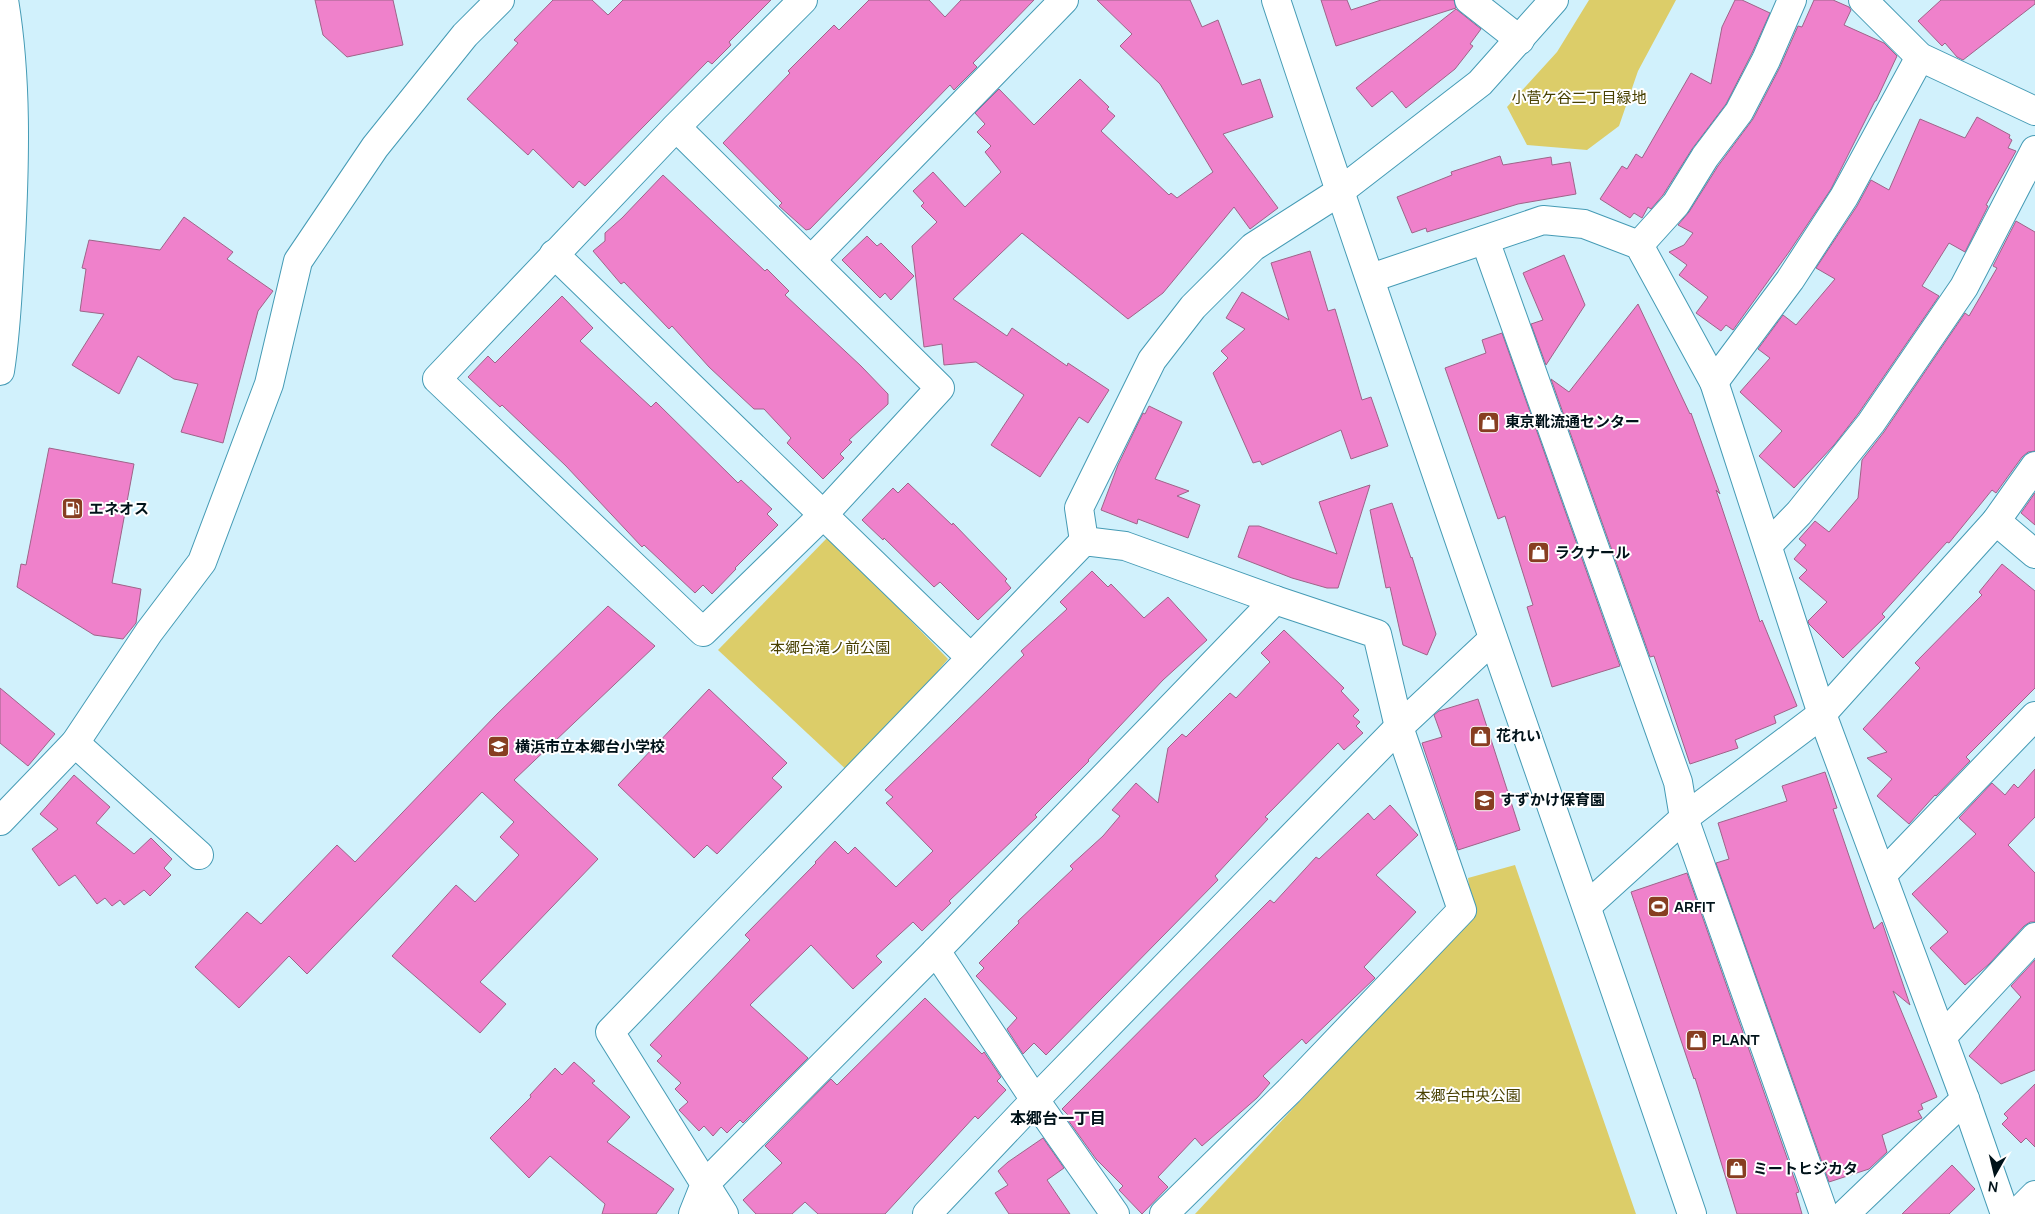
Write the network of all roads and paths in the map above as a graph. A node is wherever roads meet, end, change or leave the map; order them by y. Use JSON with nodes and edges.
{"nodes":[{"id":1,"x":4,"y":0,"type":"edge"},
{"id":2,"x":500,"y":0,"type":"edge"},
{"id":3,"x":804,"y":0,"type":"edge"},
{"id":4,"x":1064,"y":0,"type":"edge"},
{"id":5,"x":1276,"y":0,"type":"edge"},
{"id":6,"x":1469,"y":0,"type":"edge"},
{"id":7,"x":1554,"y":0,"type":"edge"},
{"id":8,"x":1792,"y":0,"type":"edge"},
{"id":9,"x":1863,"y":0,"type":"edge"},
{"id":10,"x":1520,"y":40,"type":"junction"},
{"id":11,"x":1920,"y":57,"type":"junction"},
{"id":12,"x":2035,"y":111,"type":"edge"},
{"id":13,"x":676,"y":127,"type":"junction"},
{"id":14,"x":2035,"y":150,"type":"edge"},
{"id":15,"x":1339,"y":192,"type":"junction"},
{"id":16,"x":1485,"y":240,"type":"junction"},
{"id":17,"x":1639,"y":245,"type":"junction"},
{"id":18,"x":554,"y":254,"type":"junction"},
{"id":19,"x":811,"y":260,"type":"junction"},
{"id":20,"x":1370,"y":278,"type":"junction"},
{"id":21,"x":0,"y":371,"type":"edge"},
{"id":22,"x":1714,"y":382,"type":"junction"},
{"id":23,"x":2035,"y":466,"type":"edge"},
{"id":24,"x":823,"y":515,"type":"junction"},
{"id":25,"x":1996,"y":521,"type":"junction"},
{"id":26,"x":1084,"y":541,"type":"junction"},
{"id":27,"x":1768,"y":545,"type":"junction"},
{"id":28,"x":2035,"y":554,"type":"edge"},
{"id":29,"x":1275,"y":600,"type":"junction"},
{"id":30,"x":1493,"y":639,"type":"junction"},
{"id":31,"x":971,"y":658,"type":"junction"},
{"id":32,"x":1822,"y":714,"type":"junction"},
{"id":33,"x":2035,"y":716,"type":"edge"},
{"id":34,"x":1399,"y":727,"type":"junction"},
{"id":35,"x":75,"y":743,"type":"junction"},
{"id":36,"x":1684,"y":818,"type":"junction"},
{"id":37,"x":0,"y":822,"type":"edge"},
{"id":38,"x":198,"y":855,"type":"dead end"},
{"id":39,"x":1882,"y":875,"type":"junction"},
{"id":40,"x":1587,"y":906,"type":"junction"},
{"id":41,"x":2035,"y":937,"type":"edge"},
{"id":42,"x":936,"y":951,"type":"junction"},
{"id":43,"x":1942,"y":1037,"type":"junction"},
{"id":44,"x":1965,"y":1099,"type":"junction"},
{"id":45,"x":1035,"y":1100,"type":"junction"},
{"id":46,"x":705,"y":1184,"type":"junction"},
{"id":47,"x":2035,"y":1195,"type":"edge"},
{"id":48,"x":693,"y":1214,"type":"edge"},
{"id":49,"x":724,"y":1214,"type":"edge"},
{"id":50,"x":926,"y":1214,"type":"edge"},
{"id":51,"x":1116,"y":1214,"type":"edge"},
{"id":52,"x":1164,"y":1214,"type":"edge"},
{"id":53,"x":1692,"y":1214,"type":"edge"},
{"id":54,"x":1824,"y":1214,"type":"edge"},
{"id":55,"x":1845,"y":1214,"type":"edge"},
{"id":56,"x":2005,"y":1214,"type":"edge"},
{"id":57,"x":2016,"y":1214,"type":"edge"}],
"edges":[{"from":1,"to":21,"type":"street"},
{"from":2,"to":35,"type":"street"},
{"from":3,"to":13,"type":"street"},
{"from":4,"to":19,"type":"street"},
{"from":5,"to":15,"type":"street"},
{"from":6,"to":10,"type":"street"},
{"from":7,"to":10,"type":"street"},
{"from":8,"to":17,"type":"street"},
{"from":9,"to":11,"type":"street"},
{"from":10,"to":15,"type":"street"},
{"from":11,"to":12,"type":"street"},
{"from":11,"to":22,"type":"street"},
{"from":13,"to":18,"type":"street"},
{"from":13,"to":19,"type":"street"},
{"from":14,"to":27,"type":"street"},
{"from":15,"to":20,"type":"street"},
{"from":15,"to":26,"type":"street"},
{"from":16,"to":17,"type":"street"},
{"from":16,"to":20,"type":"street"},
{"from":16,"to":36,"type":"street"},
{"from":17,"to":22,"type":"street"},
{"from":18,"to":24,"type":"street"},
{"from":18,"to":24,"type":"street"},
{"from":19,"to":24,"type":"street"},
{"from":20,"to":30,"type":"street"},
{"from":22,"to":27,"type":"street"},
{"from":23,"to":25,"type":"street"},
{"from":24,"to":31,"type":"street"},
{"from":25,"to":28,"type":"street"},
{"from":25,"to":32,"type":"street"},
{"from":26,"to":29,"type":"street"},
{"from":26,"to":31,"type":"street"},
{"from":27,"to":32,"type":"street"},
{"from":29,"to":34,"type":"street"},
{"from":29,"to":42,"type":"street"},
{"from":30,"to":34,"type":"street"},
{"from":30,"to":40,"type":"street"},
{"from":31,"to":46,"type":"street"},
{"from":32,"to":36,"type":"street"},
{"from":32,"to":39,"type":"street"},
{"from":33,"to":39,"type":"street"},
{"from":34,"to":45,"type":"street"},
{"from":34,"to":52,"type":"street"},
{"from":35,"to":37,"type":"street"},
{"from":35,"to":38,"type":"street"},
{"from":36,"to":40,"type":"street"},
{"from":36,"to":54,"type":"street"},
{"from":39,"to":43,"type":"street"},
{"from":40,"to":53,"type":"street"},
{"from":41,"to":43,"type":"street"},
{"from":42,"to":45,"type":"street"},
{"from":42,"to":46,"type":"street"},
{"from":43,"to":44,"type":"street"},
{"from":44,"to":55,"type":"street"},
{"from":44,"to":56,"type":"street"},
{"from":45,"to":50,"type":"street"},
{"from":45,"to":51,"type":"street"},
{"from":46,"to":48,"type":"street"},
{"from":46,"to":49,"type":"street"},
{"from":47,"to":57,"type":"street"}]}
